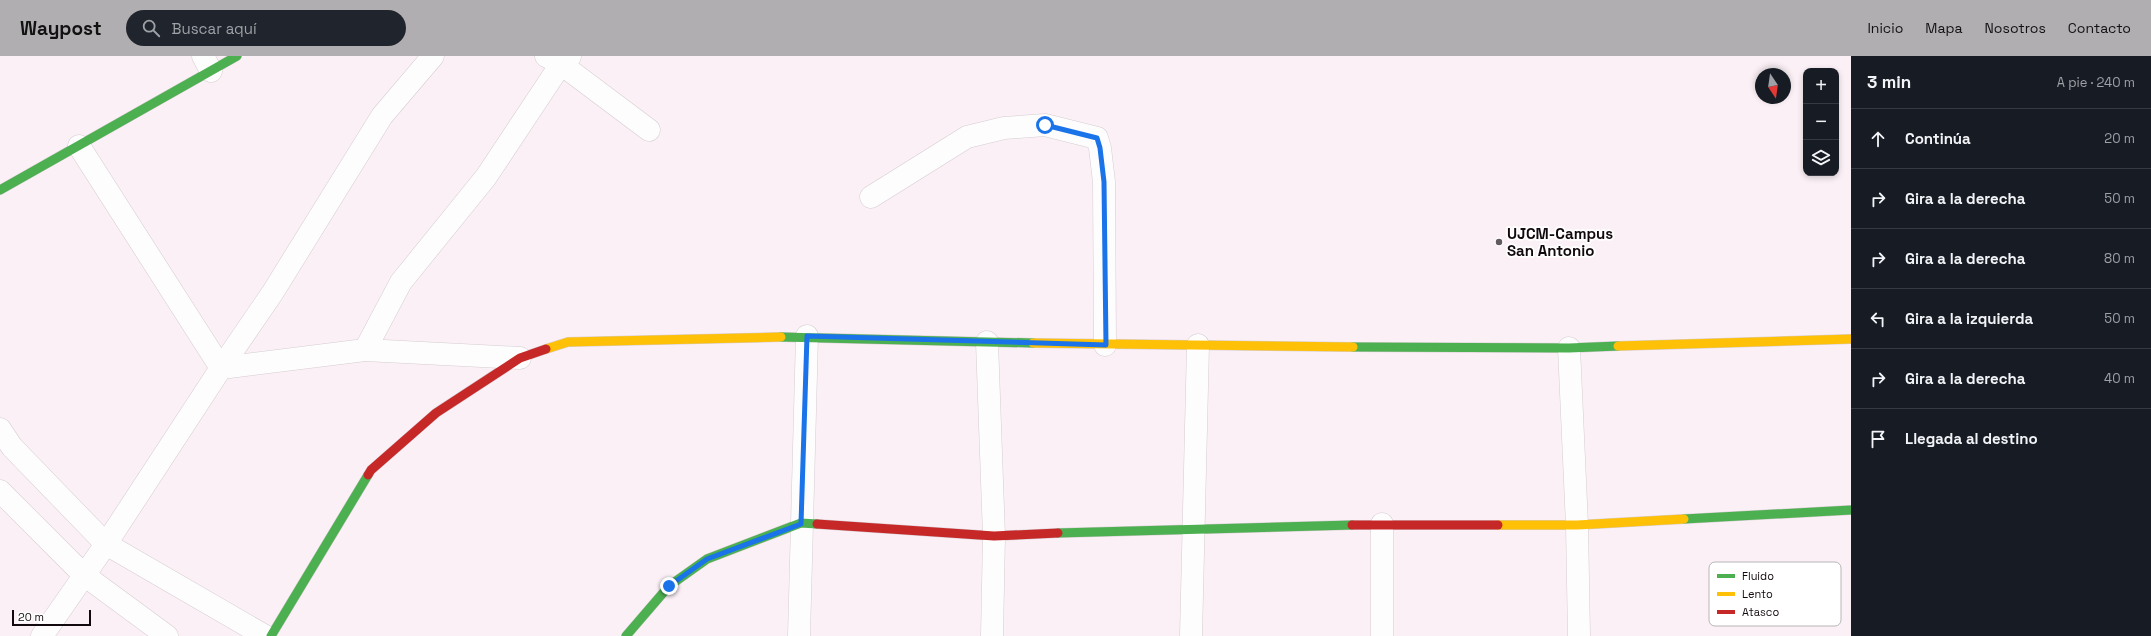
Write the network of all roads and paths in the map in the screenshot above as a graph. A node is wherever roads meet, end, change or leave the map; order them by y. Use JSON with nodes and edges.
{"nodes":[{"id":1,"x":237,"y":56,"type":"edge"},
{"id":2,"x":433,"y":56,"type":"edge"},
{"id":3,"x":559,"y":59,"type":"edge"},
{"id":4,"x":207,"y":64,"type":"edge"},
{"id":5,"x":649,"y":130,"type":"dead end"},
{"id":6,"x":79,"y":146,"type":"junction"},
{"id":7,"x":0,"y":190,"type":"edge"},
{"id":8,"x":871,"y":197,"type":"dead end"},
{"id":9,"x":807,"y":336,"type":"junction"},
{"id":10,"x":1851,"y":339,"type":"edge"},
{"id":11,"x":987,"y":342,"type":"junction"},
{"id":12,"x":1106,"y":345,"type":"junction"},
{"id":13,"x":1198,"y":345,"type":"junction"},
{"id":14,"x":1569,"y":348,"type":"junction"},
{"id":15,"x":365,"y":350,"type":"junction"},
{"id":16,"x":520,"y":358,"type":"junction"},
{"id":17,"x":221,"y":368,"type":"junction"},
{"id":18,"x":0,"y":429,"type":"edge"},
{"id":19,"x":0,"y":491,"type":"edge"},
{"id":20,"x":1851,"y":510,"type":"edge"},
{"id":21,"x":801,"y":524,"type":"junction"},
{"id":22,"x":1382,"y":524,"type":"junction"},
{"id":23,"x":1577,"y":525,"type":"junction"},
{"id":24,"x":1195,"y":528,"type":"junction"},
{"id":25,"x":994,"y":536,"type":"junction"},
{"id":26,"x":106,"y":544,"type":"junction"},
{"id":27,"x":84,"y":575,"type":"junction"},
{"id":28,"x":42,"y":636,"type":"edge"},
{"id":29,"x":167,"y":636,"type":"edge"},
{"id":30,"x":265,"y":636,"type":"edge"},
{"id":31,"x":272,"y":636,"type":"edge"},
{"id":32,"x":626,"y":636,"type":"edge"},
{"id":33,"x":799,"y":636,"type":"edge"},
{"id":34,"x":992,"y":636,"type":"edge"},
{"id":35,"x":1191,"y":636,"type":"edge"},
{"id":36,"x":1382,"y":636,"type":"edge"},
{"id":37,"x":1579,"y":636,"type":"edge"}],
"edges":[{"from":1,"to":4,"type":"street"},
{"from":2,"to":17,"type":"street"},
{"from":3,"to":5,"type":"street"},
{"from":3,"to":15,"type":"street"},
{"from":4,"to":6,"type":"street"},
{"from":6,"to":7,"type":"street"},
{"from":6,"to":17,"type":"street"},
{"from":8,"to":12,"type":"street"},
{"from":9,"to":11,"type":"street"},
{"from":9,"to":16,"type":"street"},
{"from":9,"to":21,"type":"street"},
{"from":10,"to":14,"type":"street"},
{"from":11,"to":12,"type":"street"},
{"from":11,"to":25,"type":"street"},
{"from":12,"to":13,"type":"street"},
{"from":13,"to":14,"type":"street"},
{"from":13,"to":24,"type":"street"},
{"from":14,"to":23,"type":"street"},
{"from":15,"to":16,"type":"street"},
{"from":15,"to":17,"type":"street"},
{"from":16,"to":31,"type":"street"},
{"from":17,"to":26,"type":"street"},
{"from":18,"to":26,"type":"street"},
{"from":19,"to":27,"type":"street"},
{"from":20,"to":23,"type":"street"},
{"from":21,"to":25,"type":"street"},
{"from":21,"to":32,"type":"street"},
{"from":21,"to":33,"type":"street"},
{"from":22,"to":23,"type":"street"},
{"from":22,"to":24,"type":"street"},
{"from":22,"to":36,"type":"street"},
{"from":23,"to":37,"type":"street"},
{"from":24,"to":25,"type":"street"},
{"from":24,"to":35,"type":"street"},
{"from":25,"to":34,"type":"street"},
{"from":26,"to":27,"type":"street"},
{"from":26,"to":30,"type":"street"},
{"from":27,"to":28,"type":"street"},
{"from":27,"to":29,"type":"street"}]}
